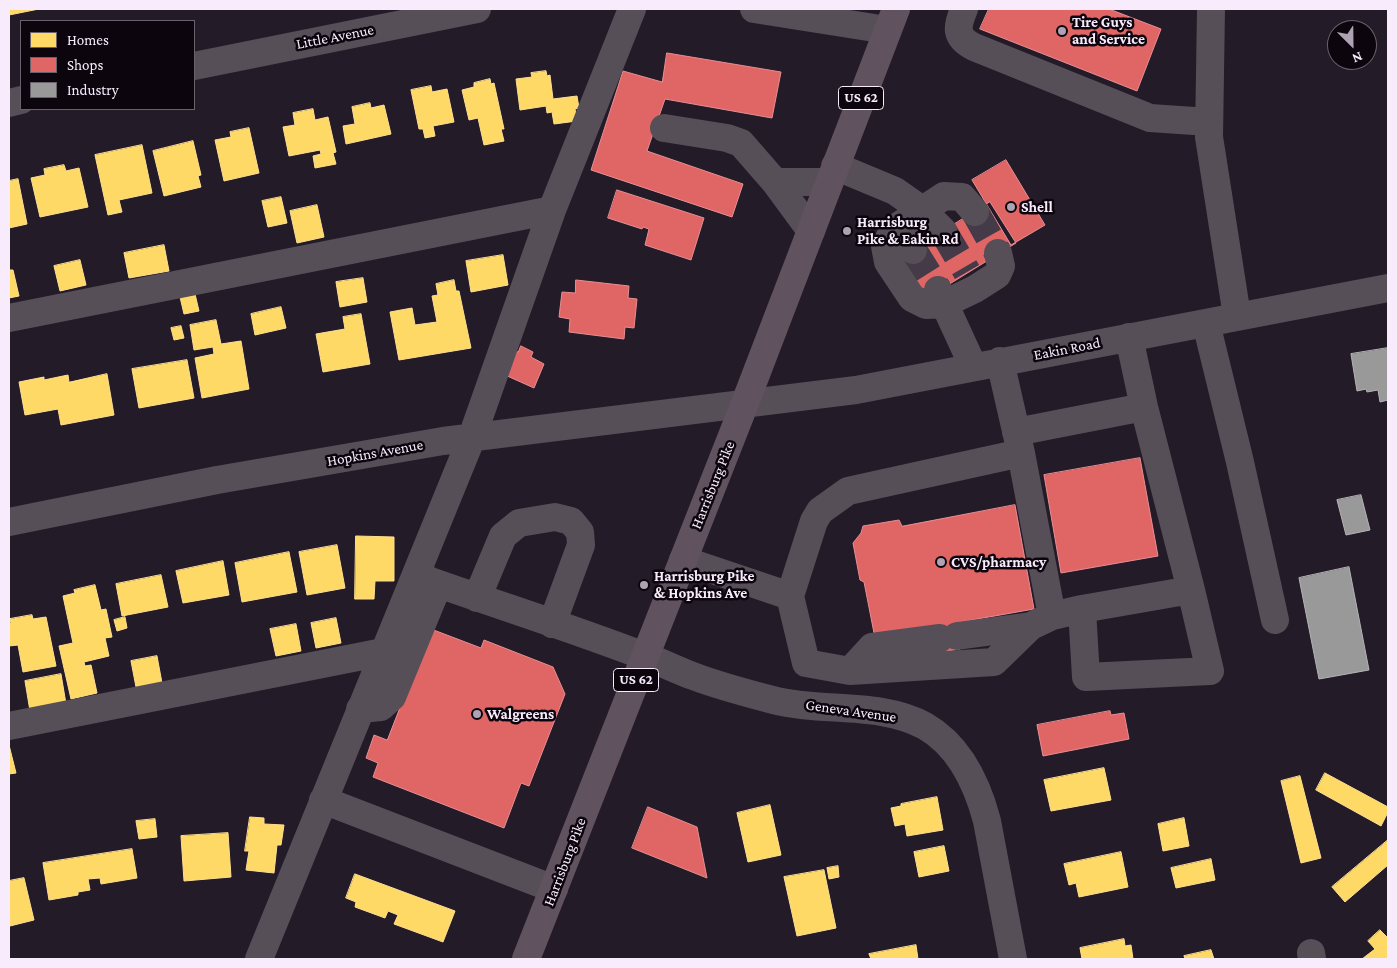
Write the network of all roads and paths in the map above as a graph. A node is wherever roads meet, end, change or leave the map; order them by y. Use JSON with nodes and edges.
{"nodes":[{"id":1,"x":477,"y":9,"type":"edge"},
{"id":2,"x":632,"y":9,"type":"edge"},
{"id":3,"x":754,"y":9,"type":"edge"},
{"id":4,"x":964,"y":9,"type":"edge"},
{"id":5,"x":1211,"y":9,"type":"edge"},
{"id":6,"x":891,"y":19,"type":"edge"},
{"id":7,"x":195,"y":66,"type":"edge"},
{"id":8,"x":1209,"y":122,"type":"junction"},
{"id":9,"x":664,"y":128,"type":"dead end"},
{"id":10,"x":832,"y":174,"type":"junction"},
{"id":11,"x":775,"y":182,"type":"junction"},
{"id":12,"x":552,"y":210,"type":"junction"},
{"id":13,"x":922,"y":210,"type":"junction"},
{"id":14,"x":975,"y":212,"type":"tunnel mouth"},
{"id":15,"x":900,"y":226,"type":"junction"},
{"id":16,"x":811,"y":231,"type":"junction"},
{"id":17,"x":943,"y":231,"type":"tunnel mouth"},
{"id":18,"x":913,"y":250,"type":"tunnel mouth"},
{"id":19,"x":998,"y":253,"type":"tunnel mouth"},
{"id":20,"x":1388,"y":288,"type":"edge"},
{"id":21,"x":941,"y":297,"type":"junction"},
{"id":22,"x":1237,"y":316,"type":"junction"},
{"id":23,"x":9,"y":318,"type":"edge"},
{"id":24,"x":1206,"y":323,"type":"junction"},
{"id":25,"x":1129,"y":337,"type":"junction"},
{"id":26,"x":1000,"y":361,"type":"junction"},
{"id":27,"x":973,"y":366,"type":"junction"},
{"id":28,"x":745,"y":403,"type":"junction"},
{"id":29,"x":1144,"y":407,"type":"junction"},
{"id":30,"x":472,"y":437,"type":"junction"},
{"id":31,"x":1019,"y":442,"type":"junction"},
{"id":32,"x":9,"y":522,"type":"edge"},
{"id":33,"x":683,"y":560,"type":"junction"},
{"id":34,"x":423,"y":577,"type":"junction"},
{"id":35,"x":1191,"y":590,"type":"junction"},
{"id":36,"x":790,"y":596,"type":"junction"},
{"id":37,"x":476,"y":598,"type":"junction"},
{"id":38,"x":1082,"y":609,"type":"junction"},
{"id":39,"x":1275,"y":620,"type":"dead end"},
{"id":40,"x":1041,"y":621,"type":"junction"},
{"id":41,"x":552,"y":624,"type":"junction"},
{"id":42,"x":383,"y":652,"type":"junction"},
{"id":43,"x":645,"y":656,"type":"junction"},
{"id":44,"x":850,"y":671,"type":"junction"},
{"id":45,"x":360,"y":709,"type":"junction"},
{"id":46,"x":9,"y":726,"type":"edge"},
{"id":47,"x":323,"y":800,"type":"junction"},
{"id":48,"x":554,"y":889,"type":"junction"},
{"id":49,"x":259,"y":959,"type":"edge"},
{"id":50,"x":526,"y":959,"type":"edge"},
{"id":51,"x":1013,"y":959,"type":"edge"}],
"edges":[{"from":1,"to":7,"type":"street","name":"Little Avenue"},
{"from":2,"to":12,"type":"street"},
{"from":3,"to":6,"type":"street"},
{"from":4,"to":8,"type":"street"},
{"from":5,"to":8,"type":"street"},
{"from":6,"to":10,"type":"main road","name":"Harrisburg Pike","number":"US 62"},
{"from":8,"to":22,"type":"street"},
{"from":9,"to":11,"type":"street"},
{"from":10,"to":11,"type":"street"},
{"from":10,"to":13,"type":"street"},
{"from":10,"to":16,"type":"main road","name":"Harrisburg Pike","number":"US 62"},
{"from":11,"to":16,"type":"street"},
{"from":12,"to":23,"type":"street"},
{"from":12,"to":30,"type":"street"},
{"from":13,"to":14,"type":"street"},
{"from":13,"to":15,"type":"street"},
{"from":13,"to":17,"type":"street"},
{"from":15,"to":18,"type":"street"},
{"from":15,"to":21,"type":"street"},
{"from":16,"to":28,"type":"main road","name":"Harrisburg Pike","number":"US 62"},
{"from":19,"to":21,"type":"street"},
{"from":20,"to":22,"type":"street","name":"Eakin Road"},
{"from":21,"to":27,"type":"street"},
{"from":22,"to":24,"type":"street","name":"Eakin Road"},
{"from":24,"to":25,"type":"street","name":"Eakin Road"},
{"from":24,"to":39,"type":"street"},
{"from":25,"to":26,"type":"street","name":"Eakin Road"},
{"from":25,"to":29,"type":"street"},
{"from":26,"to":27,"type":"street","name":"Eakin Road"},
{"from":26,"to":31,"type":"street"},
{"from":27,"to":28,"type":"street","name":"Eakin Road"},
{"from":28,"to":30,"type":"street","name":"Hopkins Avenue"},
{"from":28,"to":33,"type":"main road","name":"Harrisburg Pike","number":"US 62"},
{"from":29,"to":31,"type":"street"},
{"from":29,"to":35,"type":"street"},
{"from":30,"to":32,"type":"street","name":"Hopkins Avenue"},
{"from":30,"to":34,"type":"street"},
{"from":31,"to":36,"type":"street"},
{"from":31,"to":40,"type":"street"},
{"from":33,"to":36,"type":"street"},
{"from":33,"to":43,"type":"main road","name":"Harrisburg Pike","number":"US 62"},
{"from":34,"to":37,"type":"street","name":"Geneva Avenue"},
{"from":34,"to":42,"type":"street"},
{"from":34,"to":45,"type":"street"},
{"from":35,"to":38,"type":"street"},
{"from":35,"to":38,"type":"street"},
{"from":36,"to":44,"type":"street"},
{"from":37,"to":41,"type":"street","name":"Geneva Avenue"},
{"from":37,"to":41,"type":"street"},
{"from":38,"to":40,"type":"street"},
{"from":40,"to":44,"type":"street"},
{"from":40,"to":44,"type":"street"},
{"from":41,"to":43,"type":"street","name":"Geneva Avenue"},
{"from":42,"to":45,"type":"street"},
{"from":42,"to":46,"type":"street"},
{"from":43,"to":48,"type":"main road","name":"Harrisburg Pike","number":"US 62"},
{"from":43,"to":51,"type":"street","name":"Geneva Avenue"},
{"from":45,"to":47,"type":"street"},
{"from":47,"to":48,"type":"street"},
{"from":47,"to":49,"type":"street"},
{"from":48,"to":50,"type":"main road","name":"Harrisburg Pike","number":"US 62"}]}
